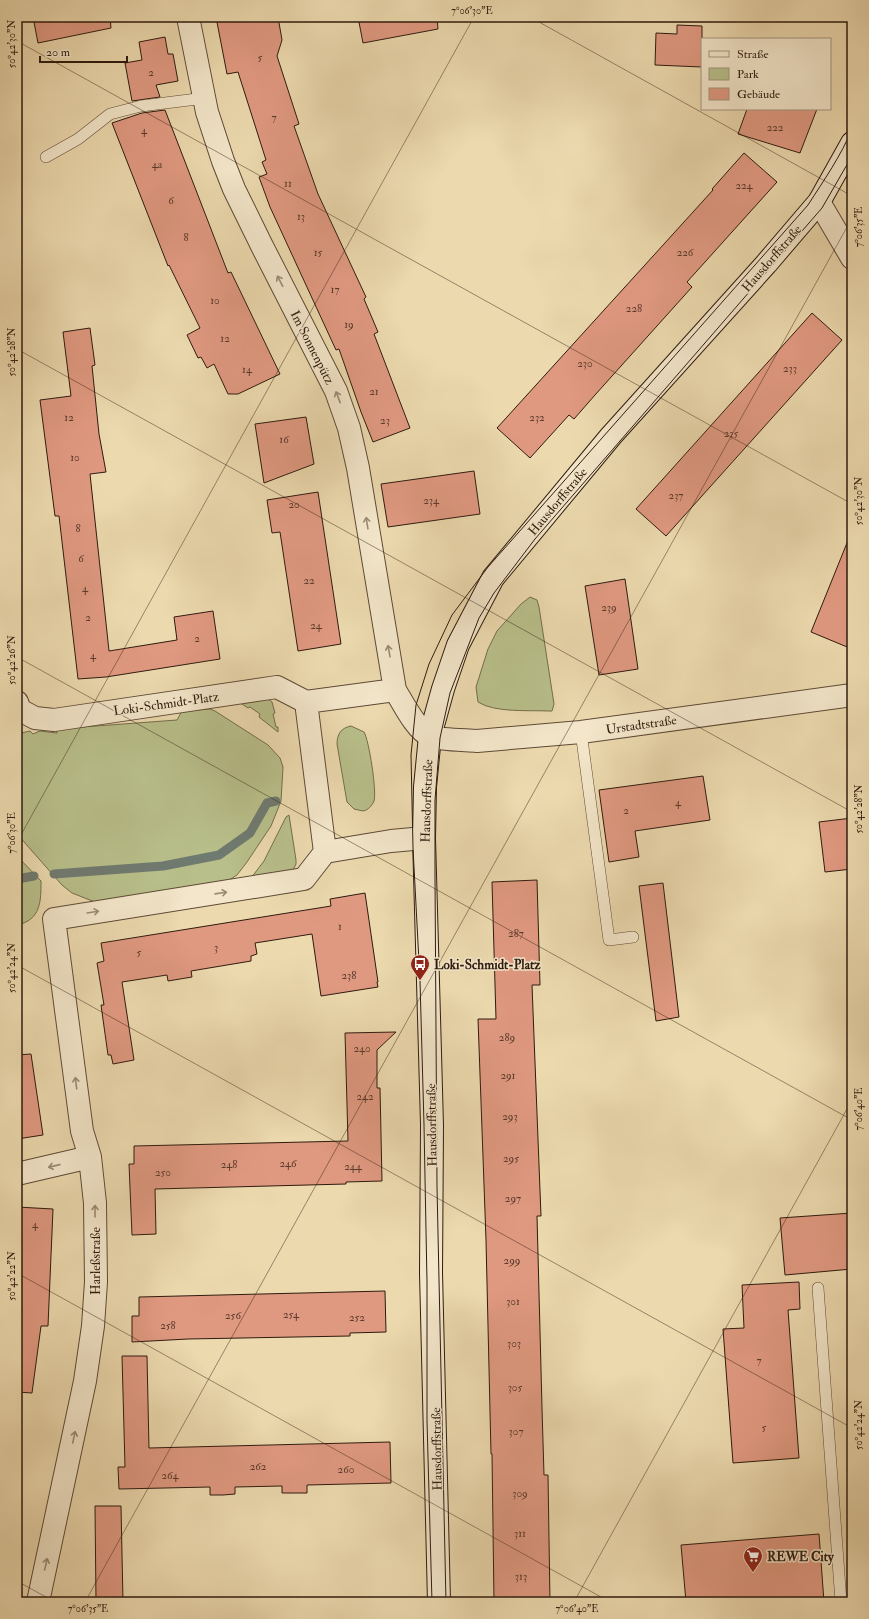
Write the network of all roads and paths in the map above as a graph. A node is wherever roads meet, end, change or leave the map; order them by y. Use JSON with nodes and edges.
{"nodes":[{"id":1,"x":188,"y":17,"type":"edge"},
{"id":2,"x":205,"y":98,"type":"junction"},
{"id":3,"x":852,"y":143,"type":"edge"},
{"id":4,"x":46,"y":157,"type":"dead end"},
{"id":5,"x":819,"y":202,"type":"junction"},
{"id":6,"x":852,"y":258,"type":"edge"},
{"id":7,"x":395,"y":690,"type":"junction"},
{"id":8,"x":852,"y":695,"type":"edge"},
{"id":9,"x":306,"y":702,"type":"junction"},
{"id":10,"x":19,"y":708,"type":"edge"},
{"id":11,"x":581,"y":732,"type":"junction"},
{"id":12,"x":430,"y":736,"type":"junction"},
{"id":13,"x":424,"y":838,"type":"junction"},
{"id":14,"x":325,"y":852,"type":"junction"},
{"id":15,"x":633,"y":937,"type":"dead end"},
{"id":16,"x":90,"y":1157,"type":"junction"},
{"id":17,"x":17,"y":1174,"type":"edge"},
{"id":18,"x":818,"y":1288,"type":"dead end"},
{"id":19,"x":38,"y":1602,"type":"edge"},
{"id":20,"x":439,"y":1602,"type":"edge"},
{"id":21,"x":841,"y":1602,"type":"edge"}],
"edges":[{"from":1,"to":2,"type":"street","name":"Im Sonnenpütz"},
{"from":2,"to":4,"type":"lane"},
{"from":7,"to":2,"type":"street","name":"Im Sonnenpütz","one_way":true},
{"from":3,"to":5,"type":"street","name":"Hausdorffstraße"},
{"from":5,"to":6,"type":"street"},
{"from":5,"to":12,"type":"street","name":"Hausdorffstraße"},
{"from":7,"to":9,"type":"street"},
{"from":7,"to":12,"type":"street"},
{"from":8,"to":11,"type":"street","name":"Urstadtstraße"},
{"from":9,"to":10,"type":"street","name":"Loki-Schmidt-Platz"},
{"from":9,"to":14,"type":"street"},
{"from":11,"to":12,"type":"street","name":"Urstadtstraße"},
{"from":11,"to":15,"type":"lane"},
{"from":12,"to":13,"type":"street","name":"Hausdorffstraße"},
{"from":13,"to":14,"type":"street"},
{"from":13,"to":20,"type":"street","name":"Hausdorffstraße"},
{"from":16,"to":14,"type":"street","name":"Harleßstraße","one_way":true},
{"from":16,"to":17,"type":"street","one_way":true},
{"from":19,"to":16,"type":"street","name":"Harleßstraße","one_way":true},
{"from":18,"to":21,"type":"lane"}]}
